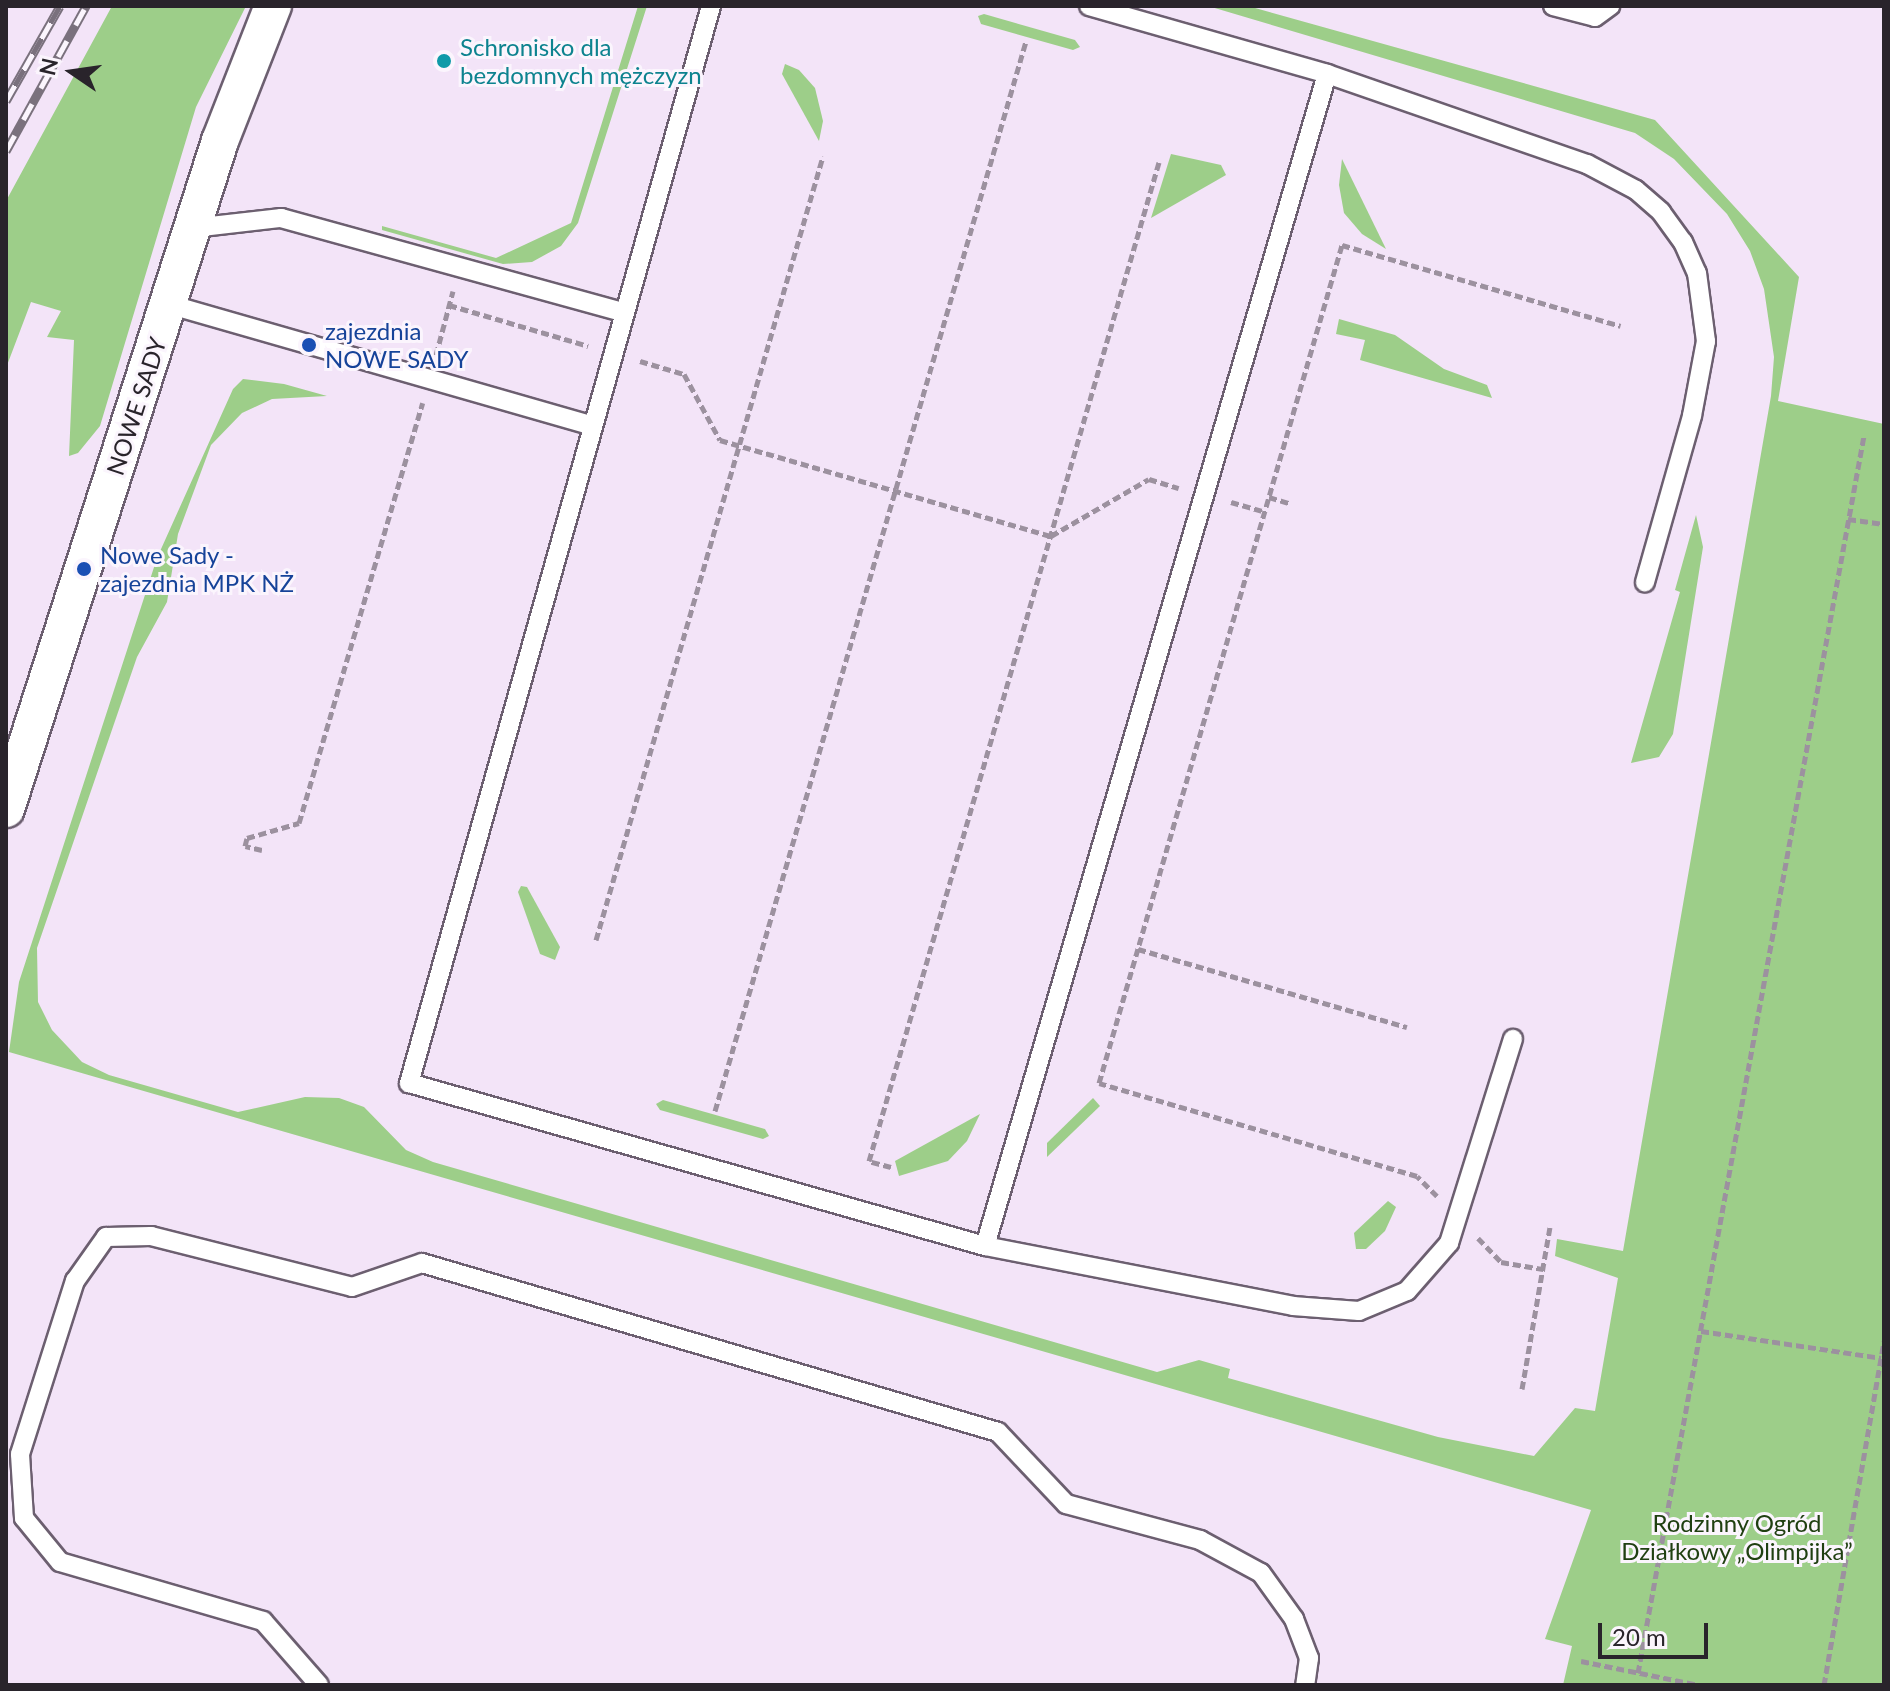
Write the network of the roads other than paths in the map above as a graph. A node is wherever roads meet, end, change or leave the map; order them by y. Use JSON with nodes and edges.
{"nodes":[{"id":1,"x":273,"y":6,"type":"edge"},
{"id":2,"x":711,"y":6,"type":"edge"},
{"id":3,"x":1089,"y":6,"type":"edge"},
{"id":4,"x":1553,"y":6,"type":"edge"},
{"id":5,"x":1610,"y":6,"type":"edge"},
{"id":6,"x":1327,"y":74,"type":"junction"},
{"id":7,"x":193,"y":228,"type":"junction"},
{"id":8,"x":168,"y":304,"type":"junction"},
{"id":9,"x":622,"y":312,"type":"junction"},
{"id":10,"x":589,"y":425,"type":"junction"},
{"id":11,"x":1645,"y":582,"type":"dead end"},
{"id":12,"x":6,"y":809,"type":"edge"},
{"id":13,"x":1513,"y":1039,"type":"dead end"},
{"id":14,"x":985,"y":1246,"type":"junction"},
{"id":15,"x":319,"y":1685,"type":"edge"},
{"id":16,"x":1305,"y":1685,"type":"edge"}],
"edges":[{"from":1,"to":7,"type":"street","name":"NOWE SADY"},
{"from":2,"to":9,"type":"lane"},
{"from":3,"to":6,"type":"lane"},
{"from":4,"to":5,"type":"lane"},
{"from":6,"to":11,"type":"lane"},
{"from":6,"to":14,"type":"lane"},
{"from":7,"to":8,"type":"street","name":"NOWE SADY"},
{"from":7,"to":9,"type":"lane"},
{"from":8,"to":10,"type":"lane"},
{"from":8,"to":12,"type":"street","name":"NOWE SADY"},
{"from":9,"to":10,"type":"lane"},
{"from":10,"to":14,"type":"lane"},
{"from":13,"to":14,"type":"lane"},
{"from":15,"to":16,"type":"lane"}]}
